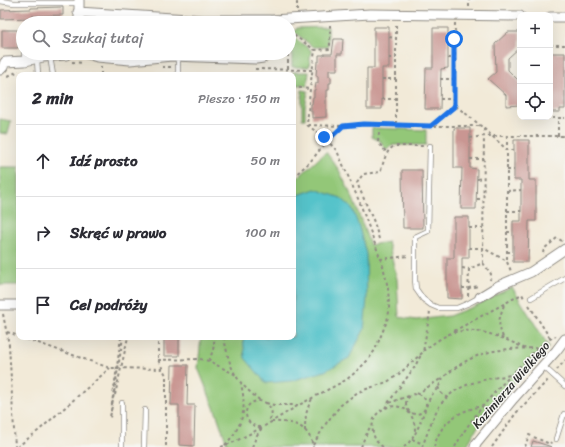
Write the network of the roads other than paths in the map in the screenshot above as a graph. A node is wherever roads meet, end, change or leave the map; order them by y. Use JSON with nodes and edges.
{"nodes":[{"id":1,"x":30,"y":1,"type":"edge"},
{"id":2,"x":49,"y":1,"type":"edge"},
{"id":3,"x":79,"y":1,"type":"edge"},
{"id":4,"x":0,"y":2,"type":"edge"},
{"id":5,"x":78,"y":12,"type":"junction"},
{"id":6,"x":78,"y":16,"type":"edge"},
{"id":7,"x":141,"y":16,"type":"edge"},
{"id":8,"x":517,"y":16,"type":"edge"},
{"id":9,"x":553,"y":16,"type":"edge"},
{"id":10,"x":565,"y":17,"type":"edge"},
{"id":11,"x":296,"y":20,"type":"edge"},
{"id":12,"x":16,"y":59,"type":"edge"},
{"id":13,"x":37,"y":60,"type":"edge"},
{"id":14,"x":51,"y":60,"type":"edge"},
{"id":15,"x":178,"y":60,"type":"edge"},
{"id":16,"x":2,"y":62,"type":"edge"},
{"id":17,"x":0,"y":70,"type":"edge"},
{"id":18,"x":38,"y":72,"type":"edge"},
{"id":19,"x":53,"y":72,"type":"edge"},
{"id":20,"x":178,"y":72,"type":"edge"},
{"id":21,"x":430,"y":146,"type":"road end"},
{"id":22,"x":565,"y":249,"type":"edge"},
{"id":23,"x":565,"y":278,"type":"edge"},
{"id":24,"x":480,"y":297,"type":"joint"},
{"id":25,"x":531,"y":298,"type":"dead end"},
{"id":26,"x":1,"y":305,"type":"edge"},
{"id":27,"x":16,"y":305,"type":"edge"},
{"id":28,"x":563,"y":336,"type":"edge"},
{"id":29,"x":543,"y":366,"type":"junction"},
{"id":30,"x":565,"y":386,"type":"edge"},
{"id":31,"x":122,"y":403,"type":"dead end"},
{"id":32,"x":145,"y":410,"type":"dead end"},
{"id":33,"x":565,"y":415,"type":"edge"},
{"id":34,"x":554,"y":438,"type":"road end"},
{"id":35,"x":122,"y":447,"type":"edge"},
{"id":36,"x":144,"y":447,"type":"edge"},
{"id":37,"x":475,"y":447,"type":"edge"}],
"edges":[{"from":1,"to":2,"type":"lane"},
{"from":1,"to":4,"type":"lane"},
{"from":2,"to":3,"type":"lane"},
{"from":3,"to":5,"type":"street"},
{"from":5,"to":6,"type":"street"},
{"from":5,"to":7,"type":"street"},
{"from":8,"to":11,"type":"street"},
{"from":9,"to":10,"type":"street"},
{"from":12,"to":16,"type":"street"},
{"from":13,"to":18,"type":"lane"},
{"from":14,"to":19,"type":"lane"},
{"from":15,"to":20,"type":"lane"},
{"from":16,"to":17,"type":"street"},
{"from":21,"to":24,"type":"lane"},
{"from":22,"to":24,"type":"street"},
{"from":23,"to":25,"type":"lane"},
{"from":26,"to":27,"type":"street"},
{"from":28,"to":29,"type":"street","name":"Kazimierza Wielkiego"},
{"from":29,"to":30,"type":"lane"},
{"from":29,"to":37,"type":"street","name":"Kazimierza Wielkiego"},
{"from":31,"to":35,"type":"lane"},
{"from":32,"to":36,"type":"lane"},
{"from":33,"to":34,"type":"lane"}]}
